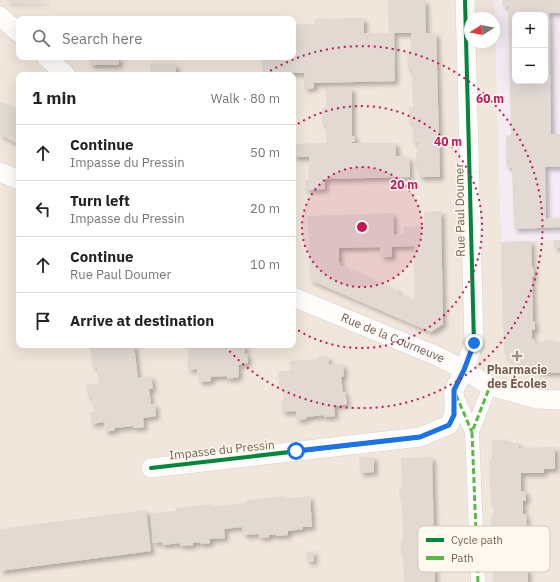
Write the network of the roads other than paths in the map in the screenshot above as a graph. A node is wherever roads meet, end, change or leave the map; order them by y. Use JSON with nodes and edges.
{"nodes":[{"id":1,"x":465,"y":0,"type":"edge"},
{"id":2,"x":0,"y":16,"type":"edge"},
{"id":3,"x":16,"y":30,"type":"edge"},
{"id":4,"x":49,"y":60,"type":"edge"},
{"id":5,"x":63,"y":72,"type":"edge"},
{"id":6,"x":0,"y":172,"type":"edge"},
{"id":7,"x":16,"y":179,"type":"edge"},
{"id":8,"x":296,"y":298,"type":"edge"},
{"id":9,"x":464,"y":370,"type":"junction"},
{"id":10,"x":490,"y":386,"type":"junction"},
{"id":11,"x":454,"y":390,"type":"junction"},
{"id":12,"x":560,"y":400,"type":"edge"},
{"id":13,"x":472,"y":432,"type":"junction"},
{"id":14,"x":151,"y":468,"type":"dead end"},
{"id":15,"x":476,"y":526,"type":"edge"},
{"id":16,"x":478,"y":572,"type":"edge"},
{"id":17,"x":478,"y":582,"type":"edge"}],
"edges":[{"from":1,"to":9,"type":"street","name":"Rue Paul Doumer"},
{"from":2,"to":3,"type":"street"},
{"from":4,"to":5,"type":"street"},
{"from":6,"to":7,"type":"street"},
{"from":8,"to":9,"type":"street","name":"Rue de la Courneuve"},
{"from":9,"to":10,"type":"street","name":"Rue de la Courneuve"},
{"from":9,"to":11,"type":"street","name":"Impasse du Pressin"},
{"from":10,"to":12,"type":"street","name":"Rue de la Courneuve"},
{"from":10,"to":13,"type":"street"},
{"from":11,"to":13,"type":"street"},
{"from":11,"to":14,"type":"street","name":"Impasse du Pressin"},
{"from":13,"to":15,"type":"street"},
{"from":16,"to":17,"type":"street"}]}
